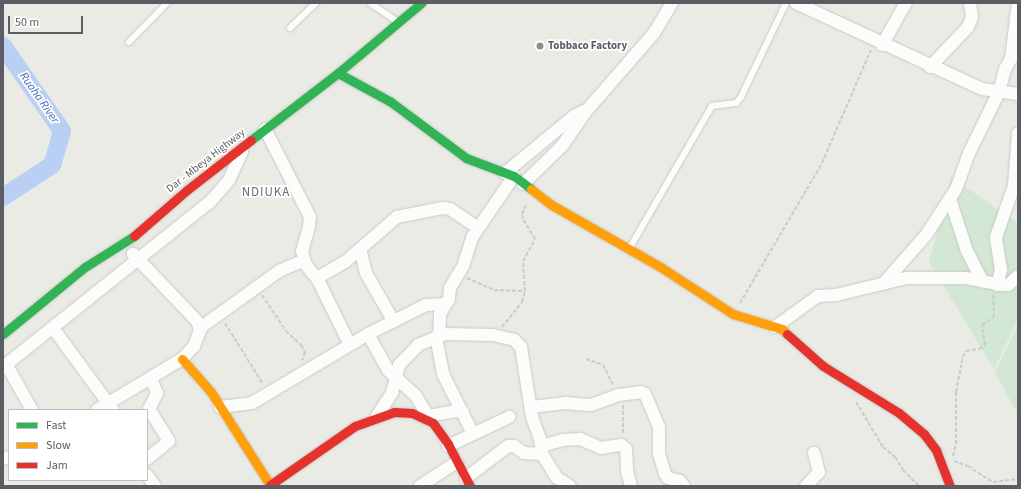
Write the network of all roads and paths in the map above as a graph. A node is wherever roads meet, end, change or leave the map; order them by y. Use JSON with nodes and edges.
{"nodes":[{"id":1,"x":166,"y":3,"type":"edge"},
{"id":2,"x":316,"y":3,"type":"edge"},
{"id":3,"x":370,"y":3,"type":"edge"},
{"id":4,"x":421,"y":3,"type":"edge"},
{"id":5,"x":672,"y":3,"type":"edge"},
{"id":6,"x":786,"y":3,"type":"edge"},
{"id":7,"x":796,"y":3,"type":"edge"},
{"id":8,"x":906,"y":3,"type":"edge"},
{"id":9,"x":970,"y":3,"type":"edge"},
{"id":10,"x":1018,"y":3,"type":"edge"},
{"id":11,"x":397,"y":21,"type":"junction"},
{"id":12,"x":290,"y":28,"type":"dead end"},
{"id":13,"x":128,"y":42,"type":"dead end"},
{"id":14,"x":878,"y":43,"type":"junction"},
{"id":15,"x":930,"y":67,"type":"junction"},
{"id":16,"x":338,"y":73,"type":"junction"},
{"id":17,"x":999,"y":92,"type":"junction"},
{"id":18,"x":1018,"y":94,"type":"edge"},
{"id":19,"x":588,"y":109,"type":"junction"},
{"id":20,"x":265,"y":129,"type":"junction"},
{"id":21,"x":1018,"y":133,"type":"edge"},
{"id":22,"x":246,"y":144,"type":"junction"},
{"id":23,"x":514,"y":178,"type":"junction"},
{"id":24,"x":534,"y":192,"type":"junction"},
{"id":25,"x":950,"y":200,"type":"junction"},
{"id":26,"x":478,"y":228,"type":"junction"},
{"id":27,"x":124,"y":244,"type":"junction"},
{"id":28,"x":360,"y":249,"type":"junction"},
{"id":29,"x":628,"y":250,"type":"junction"},
{"id":30,"x":138,"y":259,"type":"junction"},
{"id":31,"x":305,"y":262,"type":"junction"},
{"id":32,"x":457,"y":275,"type":"junction"},
{"id":33,"x":1018,"y":276,"type":"edge"},
{"id":34,"x":317,"y":278,"type":"junction"},
{"id":35,"x":883,"y":284,"type":"junction"},
{"id":36,"x":990,"y":284,"type":"junction"},
{"id":37,"x":257,"y":288,"type":"junction"},
{"id":38,"x":525,"y":291,"type":"junction"},
{"id":39,"x":445,"y":304,"type":"junction"},
{"id":40,"x":426,"y":305,"type":"junction"},
{"id":41,"x":219,"y":314,"type":"junction"},
{"id":42,"x":734,"y":314,"type":"junction"},
{"id":43,"x":438,"y":319,"type":"junction"},
{"id":44,"x":394,"y":322,"type":"junction"},
{"id":45,"x":775,"y":327,"type":"junction"},
{"id":46,"x":53,"y":328,"type":"junction"},
{"id":47,"x":200,"y":328,"type":"junction"},
{"id":48,"x":3,"y":334,"type":"edge"},
{"id":49,"x":368,"y":334,"type":"junction"},
{"id":50,"x":497,"y":336,"type":"junction"},
{"id":51,"x":438,"y":337,"type":"junction"},
{"id":52,"x":350,"y":345,"type":"junction"},
{"id":53,"x":182,"y":359,"type":"junction"},
{"id":54,"x":586,"y":360,"type":"dead end"},
{"id":55,"x":5,"y":365,"type":"edge"},
{"id":56,"x":395,"y":377,"type":"junction"},
{"id":57,"x":296,"y":378,"type":"junction"},
{"id":58,"x":151,"y":379,"type":"junction"},
{"id":59,"x":857,"y":389,"type":"junction"},
{"id":60,"x":269,"y":393,"type":"junction"},
{"id":61,"x":620,"y":395,"type":"junction"},
{"id":62,"x":111,"y":406,"type":"edge"},
{"id":63,"x":220,"y":407,"type":"junction"},
{"id":64,"x":532,"y":407,"type":"junction"},
{"id":65,"x":31,"y":409,"type":"edge"},
{"id":66,"x":100,"y":409,"type":"edge"},
{"id":67,"x":463,"y":412,"type":"junction"},
{"id":68,"x":377,"y":416,"type":"junction"},
{"id":69,"x":509,"y":416,"type":"dead end"},
{"id":70,"x":430,"y":420,"type":"junction"},
{"id":71,"x":473,"y":434,"type":"junction"},
{"id":72,"x":448,"y":446,"type":"junction"},
{"id":73,"x":624,"y":447,"type":"junction"},
{"id":74,"x":541,"y":450,"type":"junction"},
{"id":75,"x":814,"y":453,"type":"dead end"},
{"id":76,"x":148,"y":458,"type":"edge"},
{"id":77,"x":954,"y":461,"type":"junction"},
{"id":78,"x":457,"y":462,"type":"junction"},
{"id":79,"x":942,"y":464,"type":"junction"},
{"id":80,"x":1018,"y":479,"type":"edge"},
{"id":81,"x":468,"y":482,"type":"edge"},
{"id":82,"x":420,"y":486,"type":"edge"},
{"id":83,"x":570,"y":486,"type":"edge"},
{"id":84,"x":631,"y":486,"type":"edge"},
{"id":85,"x":684,"y":486,"type":"edge"},
{"id":86,"x":806,"y":486,"type":"edge"},
{"id":87,"x":919,"y":486,"type":"edge"},
{"id":88,"x":950,"y":486,"type":"edge"}],
"edges":[{"from":1,"to":13,"type":"lane"},
{"from":2,"to":12,"type":"lane"},
{"from":3,"to":11,"type":"lane"},
{"from":4,"to":11,"type":"main road","name":"Dar - Mbeya Highway"},
{"from":5,"to":19,"type":"street"},
{"from":6,"to":29,"type":"lane"},
{"from":7,"to":14,"type":"street"},
{"from":8,"to":14,"type":"street"},
{"from":9,"to":15,"type":"street"},
{"from":10,"to":17,"type":"street"},
{"from":11,"to":16,"type":"main road","name":"Dar - Mbeya Highway"},
{"from":14,"to":15,"type":"street"},
{"from":14,"to":42,"type":"path"},
{"from":15,"to":17,"type":"street"},
{"from":16,"to":20,"type":"main road","name":"Dar - Mbeya Highway"},
{"from":16,"to":23,"type":"main road"},
{"from":17,"to":18,"type":"street"},
{"from":17,"to":25,"type":"street"},
{"from":19,"to":23,"type":"street"},
{"from":19,"to":23,"type":"street"},
{"from":20,"to":22,"type":"main road","name":"Dar - Mbeya Highway"},
{"from":20,"to":31,"type":"street"},
{"from":21,"to":36,"type":"street"},
{"from":22,"to":27,"type":"main road","name":"Dar - Mbeya Highway"},
{"from":22,"to":30,"type":"street"},
{"from":23,"to":24,"type":"main road"},
{"from":23,"to":26,"type":"street"},
{"from":24,"to":29,"type":"main road"},
{"from":24,"to":38,"type":"path"},
{"from":25,"to":35,"type":"street"},
{"from":25,"to":36,"type":"street"},
{"from":26,"to":28,"type":"street"},
{"from":26,"to":32,"type":"street"},
{"from":27,"to":30,"type":"street"},
{"from":27,"to":48,"type":"main road","name":"Dar - Mbeya Highway"},
{"from":28,"to":34,"type":"street"},
{"from":28,"to":44,"type":"street"},
{"from":29,"to":42,"type":"main road"},
{"from":30,"to":46,"type":"street"},
{"from":30,"to":47,"type":"street"},
{"from":31,"to":34,"type":"street"},
{"from":31,"to":37,"type":"street"},
{"from":32,"to":38,"type":"path"},
{"from":32,"to":39,"type":"street"},
{"from":33,"to":36,"type":"street"},
{"from":34,"to":52,"type":"street"},
{"from":35,"to":36,"type":"street"},
{"from":35,"to":45,"type":"street"},
{"from":36,"to":77,"type":"path"},
{"from":37,"to":41,"type":"street"},
{"from":37,"to":57,"type":"path"},
{"from":38,"to":50,"type":"path"},
{"from":39,"to":40,"type":"street"},
{"from":39,"to":43,"type":"street"},
{"from":40,"to":43,"type":"street"},
{"from":40,"to":44,"type":"street"},
{"from":41,"to":47,"type":"street"},
{"from":41,"to":60,"type":"path"},
{"from":42,"to":45,"type":"main road"},
{"from":43,"to":51,"type":"street"},
{"from":44,"to":49,"type":"street"},
{"from":45,"to":59,"type":"main road"},
{"from":46,"to":55,"type":"street"},
{"from":46,"to":62,"type":"street"},
{"from":47,"to":53,"type":"street"},
{"from":49,"to":52,"type":"street"},
{"from":49,"to":56,"type":"street"},
{"from":50,"to":51,"type":"street"},
{"from":50,"to":64,"type":"street"},
{"from":51,"to":56,"type":"street"},
{"from":51,"to":67,"type":"street"},
{"from":52,"to":57,"type":"street"},
{"from":53,"to":58,"type":"street"},
{"from":53,"to":63,"type":"main road"},
{"from":54,"to":61,"type":"path"},
{"from":55,"to":65,"type":"street"},
{"from":56,"to":68,"type":"street"},
{"from":56,"to":70,"type":"street"},
{"from":57,"to":60,"type":"street"},
{"from":58,"to":62,"type":"street"},
{"from":58,"to":76,"type":"street"},
{"from":59,"to":79,"type":"main road"},
{"from":59,"to":87,"type":"path"},
{"from":60,"to":63,"type":"street"},
{"from":61,"to":64,"type":"street"},
{"from":61,"to":73,"type":"path"},
{"from":61,"to":85,"type":"street"},
{"from":62,"to":66,"type":"street"},
{"from":63,"to":68,"type":"main road"},
{"from":64,"to":74,"type":"street"},
{"from":67,"to":70,"type":"street"},
{"from":67,"to":71,"type":"street"},
{"from":68,"to":70,"type":"main road"},
{"from":69,"to":71,"type":"street"},
{"from":70,"to":72,"type":"main road"},
{"from":71,"to":72,"type":"street"},
{"from":72,"to":78,"type":"main road"},
{"from":73,"to":74,"type":"street"},
{"from":73,"to":84,"type":"street"},
{"from":74,"to":81,"type":"street"},
{"from":74,"to":83,"type":"street"},
{"from":75,"to":86,"type":"street"},
{"from":77,"to":79,"type":"path"},
{"from":77,"to":80,"type":"path"},
{"from":78,"to":81,"type":"main road"},
{"from":78,"to":82,"type":"street"},
{"from":79,"to":88,"type":"main road"}]}
